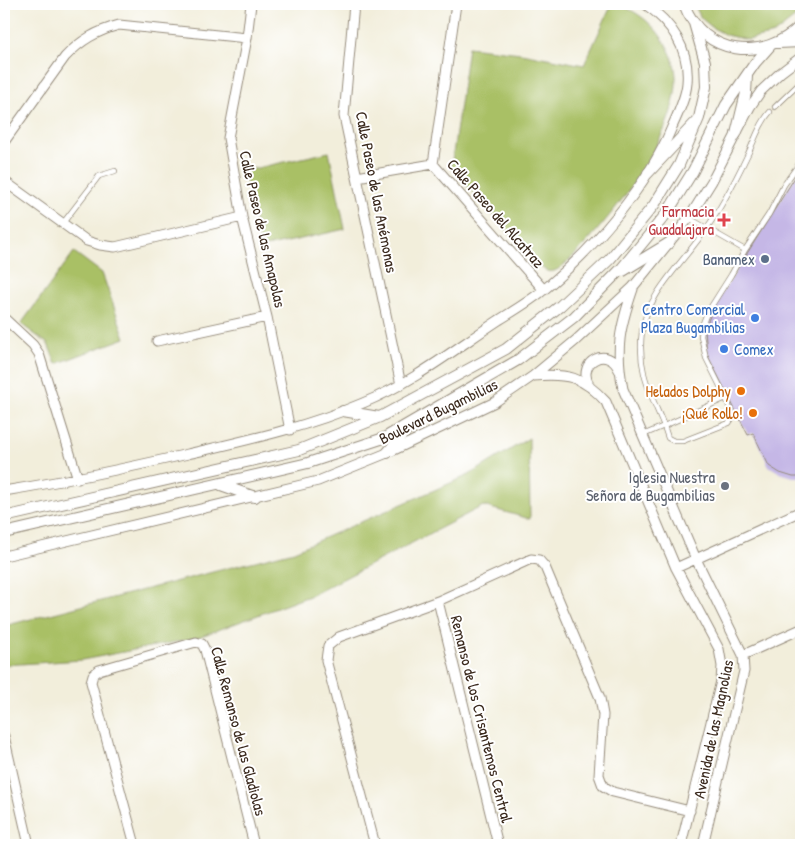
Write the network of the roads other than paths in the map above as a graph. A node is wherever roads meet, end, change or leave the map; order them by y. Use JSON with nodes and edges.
{"nodes":[{"id":1,"x":250,"y":4,"type":"edge"},
{"id":2,"x":354,"y":4,"type":"edge"},
{"id":3,"x":456,"y":4,"type":"edge"},
{"id":4,"x":645,"y":4,"type":"edge"},
{"id":5,"x":674,"y":4,"type":"edge"},
{"id":6,"x":685,"y":7,"type":"edge"},
{"id":7,"x":694,"y":23,"type":"junction"},
{"id":8,"x":801,"y":25,"type":"edge"},
{"id":9,"x":247,"y":38,"type":"junction"},
{"id":10,"x":801,"y":42,"type":"edge"},
{"id":11,"x":774,"y":45,"type":"junction"},
{"id":12,"x":801,"y":57,"type":"edge"},
{"id":13,"x":747,"y":75,"type":"junction"},
{"id":14,"x":801,"y":82,"type":"edge"},
{"id":15,"x":775,"y":107,"type":"dead end"},
{"id":16,"x":770,"y":112,"type":"dead end"},
{"id":17,"x":699,"y":118,"type":"junction"},
{"id":18,"x":736,"y":134,"type":"junction"},
{"id":19,"x":4,"y":142,"type":"edge"},
{"id":20,"x":801,"y":161,"type":"edge"},
{"id":21,"x":433,"y":164,"type":"junction"},
{"id":22,"x":116,"y":171,"type":"dead end"},
{"id":23,"x":648,"y":173,"type":"junction"},
{"id":24,"x":357,"y":177,"type":"junction"},
{"id":25,"x":4,"y":180,"type":"edge"},
{"id":26,"x":242,"y":217,"type":"junction"},
{"id":27,"x":689,"y":218,"type":"junction"},
{"id":28,"x":63,"y":223,"type":"junction"},
{"id":29,"x":707,"y":229,"type":"junction"},
{"id":30,"x":669,"y":243,"type":"junction"},
{"id":31,"x":745,"y":250,"type":"junction"},
{"id":32,"x":612,"y":278,"type":"junction"},
{"id":33,"x":633,"y":287,"type":"junction"},
{"id":34,"x":544,"y":290,"type":"junction"},
{"id":35,"x":268,"y":317,"type":"junction"},
{"id":36,"x":4,"y":318,"type":"edge"},
{"id":37,"x":157,"y":341,"type":"dead end"},
{"id":38,"x":620,"y":370,"type":"junction"},
{"id":39,"x":533,"y":376,"type":"junction"},
{"id":40,"x":401,"y":385,"type":"junction"},
{"id":41,"x":589,"y":385,"type":"junction"},
{"id":42,"x":726,"y":398,"type":"junction"},
{"id":43,"x":343,"y":411,"type":"junction"},
{"id":44,"x":380,"y":417,"type":"junction"},
{"id":45,"x":414,"y":420,"type":"junction"},
{"id":46,"x":664,"y":426,"type":"junction"},
{"id":47,"x":290,"y":430,"type":"junction"},
{"id":48,"x":643,"y":435,"type":"junction"},
{"id":49,"x":387,"y":453,"type":"junction"},
{"id":50,"x":78,"y":479,"type":"junction"},
{"id":51,"x":220,"y":485,"type":"junction"},
{"id":52,"x":4,"y":491,"type":"edge"},
{"id":53,"x":255,"y":497,"type":"junction"},
{"id":54,"x":801,"y":511,"type":"edge"},
{"id":55,"x":4,"y":517,"type":"edge"},
{"id":56,"x":4,"y":533,"type":"edge"},
{"id":57,"x":4,"y":556,"type":"edge"},
{"id":58,"x":696,"y":559,"type":"junction"},
{"id":59,"x":676,"y":568,"type":"junction"},
{"id":60,"x":438,"y":601,"type":"junction"},
{"id":61,"x":801,"y":629,"type":"edge"},
{"id":62,"x":743,"y":655,"type":"junction"},
{"id":63,"x":4,"y":736,"type":"edge"},
{"id":64,"x":690,"y":811,"type":"junction"},
{"id":65,"x":29,"y":845,"type":"edge"},
{"id":66,"x":135,"y":845,"type":"edge"},
{"id":67,"x":254,"y":845,"type":"edge"},
{"id":68,"x":375,"y":845,"type":"edge"},
{"id":69,"x":498,"y":845,"type":"edge"},
{"id":70,"x":681,"y":845,"type":"edge"},
{"id":71,"x":703,"y":845,"type":"edge"}],
"edges":[{"from":1,"to":9,"type":"street","name":"Calle Paseo de las Amapolas"},
{"from":2,"to":24,"type":"street","name":"Calle Paseo de las Anémonas"},
{"from":3,"to":21,"type":"street","name":"Calle Paseo del Alcatraz"},
{"from":4,"to":23,"type":"street"},
{"from":5,"to":6,"type":"street"},
{"from":6,"to":7,"type":"street"},
{"from":7,"to":11,"type":"street"},
{"from":7,"to":17,"type":"street","name":"Boulevard Bugambilias"},
{"from":8,"to":11,"type":"street"},
{"from":9,"to":19,"type":"street"},
{"from":9,"to":26,"type":"street","name":"Calle Paseo de las Amapolas"},
{"from":10,"to":11,"type":"street"},
{"from":11,"to":13,"type":"street","name":"Boulevard Bugambilias"},
{"from":12,"to":18,"type":"street","name":"Boulevard Bugambilias"},
{"from":13,"to":18,"type":"street"},
{"from":13,"to":32,"type":"street","name":"Boulevard Bugambilias"},
{"from":14,"to":15,"type":"lane"},
{"from":16,"to":29,"type":"lane"},
{"from":17,"to":23,"type":"street"},
{"from":17,"to":44,"type":"street","name":"Boulevard Bugambilias"},
{"from":18,"to":27,"type":"street","name":"Boulevard Bugambilias"},
{"from":20,"to":31,"type":"lane"},
{"from":21,"to":24,"type":"street"},
{"from":21,"to":34,"type":"street","name":"Calle Paseo del Alcatraz"},
{"from":22,"to":28,"type":"lane"},
{"from":23,"to":34,"type":"street"},
{"from":24,"to":40,"type":"street","name":"Calle Paseo de las Anémonas"},
{"from":25,"to":28,"type":"street"},
{"from":26,"to":28,"type":"street"},
{"from":26,"to":35,"type":"street","name":"Calle Paseo de las Amapolas"},
{"from":27,"to":29,"type":"lane"},
{"from":27,"to":30,"type":"street","name":"Boulevard Bugambilias"},
{"from":29,"to":31,"type":"lane"},
{"from":29,"to":46,"type":"lane"},
{"from":30,"to":32,"type":"street"},
{"from":30,"to":33,"type":"street","name":"Boulevard Bugambilias"},
{"from":31,"to":42,"type":"lane"},
{"from":32,"to":45,"type":"street","name":"Boulevard Bugambilias"},
{"from":33,"to":38,"type":"street","name":"Avenida de las Magnolias"},
{"from":33,"to":39,"type":"street","name":"Boulevard Bugambilias"},
{"from":34,"to":40,"type":"street"},
{"from":35,"to":37,"type":"street"},
{"from":35,"to":47,"type":"street","name":"Calle Paseo de las Amapolas"},
{"from":36,"to":50,"type":"street"},
{"from":38,"to":41,"type":"street"},
{"from":38,"to":48,"type":"street","name":"Avenida de las Magnolias"},
{"from":39,"to":41,"type":"street","name":"Avenida de las Magnolias"},
{"from":39,"to":49,"type":"street","name":"Boulevard Bugambilias"},
{"from":40,"to":43,"type":"street"},
{"from":41,"to":59,"type":"street","name":"Avenida de las Magnolias"},
{"from":42,"to":46,"type":"lane"},
{"from":42,"to":46,"type":"lane"},
{"from":43,"to":44,"type":"street"},
{"from":43,"to":47,"type":"street"},
{"from":44,"to":55,"type":"street","name":"Boulevard Bugambilias"},
{"from":45,"to":49,"type":"street"},
{"from":45,"to":51,"type":"street","name":"Boulevard Bugambilias"},
{"from":46,"to":48,"type":"lane"},
{"from":47,"to":50,"type":"street"},
{"from":48,"to":58,"type":"street","name":"Avenida de las Magnolias"},
{"from":49,"to":53,"type":"street","name":"Boulevard Bugambilias"},
{"from":50,"to":52,"type":"street"},
{"from":51,"to":53,"type":"street"},
{"from":51,"to":56,"type":"street","name":"Boulevard Bugambilias"},
{"from":53,"to":57,"type":"street","name":"Boulevard Bugambilias"},
{"from":54,"to":58,"type":"street"},
{"from":58,"to":59,"type":"street"},
{"from":58,"to":62,"type":"street","name":"Avenida de las Magnolias"},
{"from":59,"to":64,"type":"street","name":"Avenida de las Magnolias"},
{"from":60,"to":64,"type":"street"},
{"from":60,"to":68,"type":"street"},
{"from":60,"to":69,"type":"street","name":"Remanso de los Crisantemos Central"},
{"from":61,"to":62,"type":"street"},
{"from":62,"to":71,"type":"street","name":"Avenida de las Magnolias"},
{"from":63,"to":65,"type":"street"},
{"from":64,"to":70,"type":"street","name":"Avenida de las Magnolias"},
{"from":66,"to":67,"type":"street","name":"Calle Remanso de las Gladiolas"}]}
